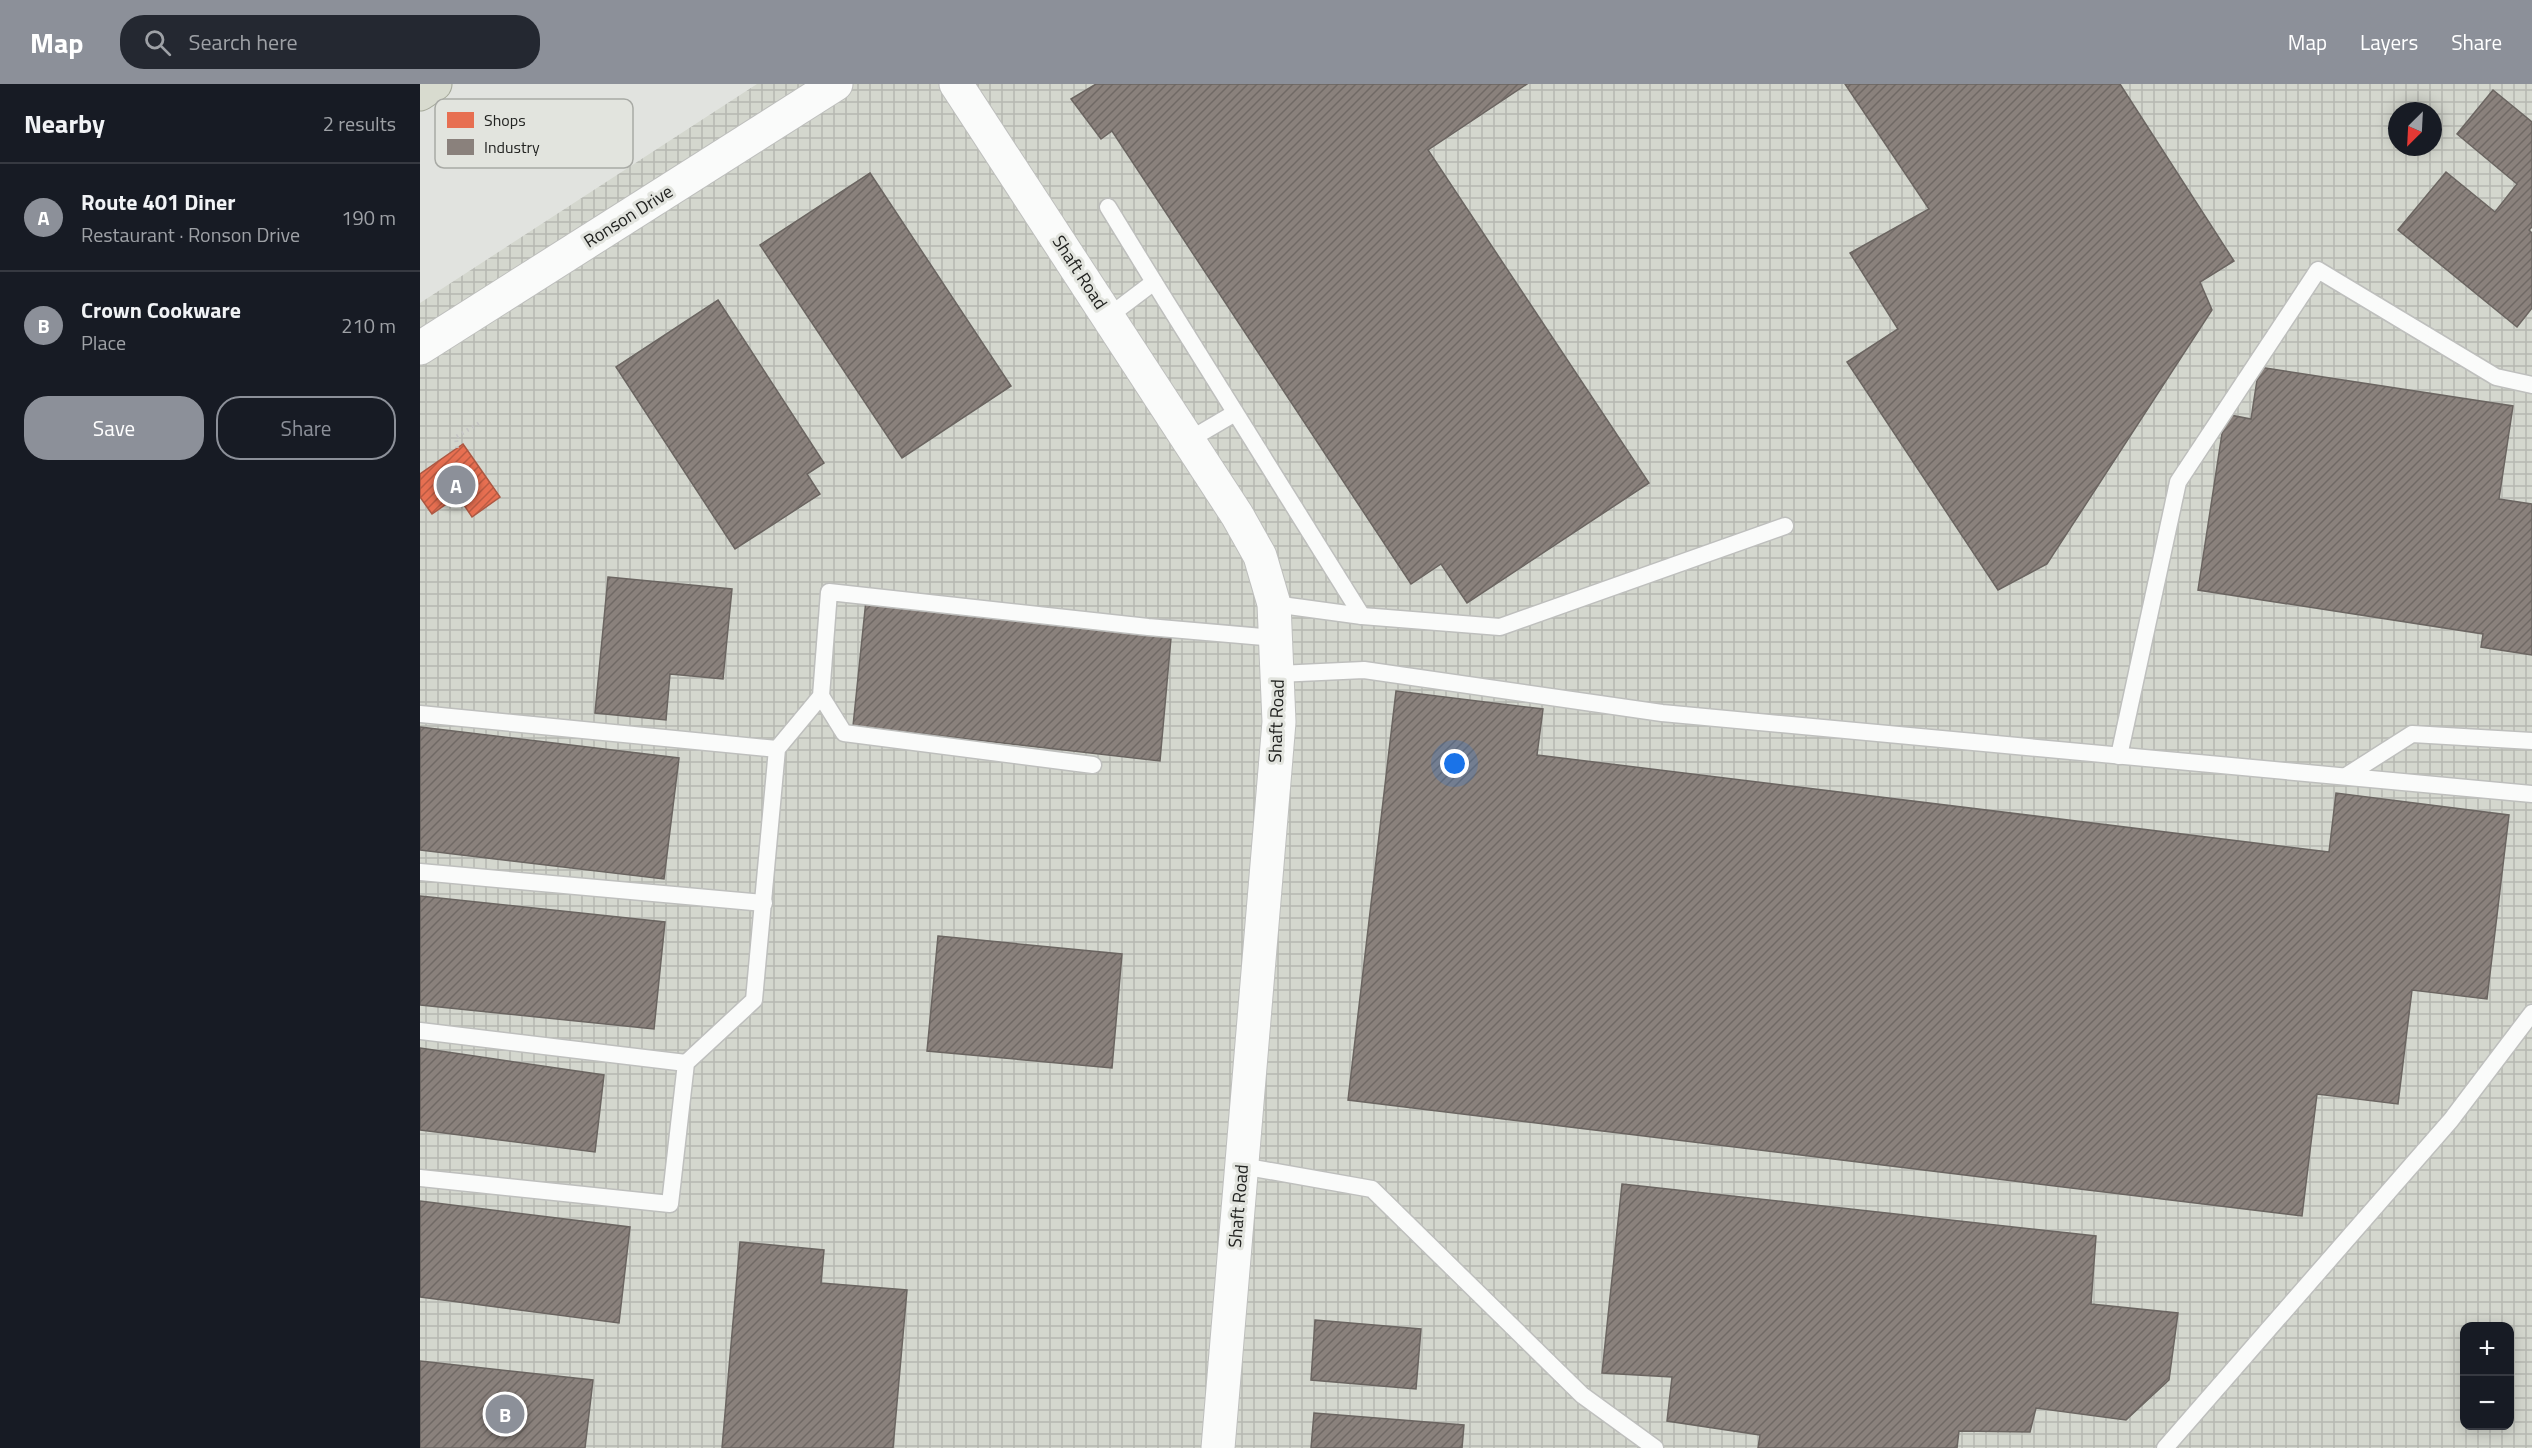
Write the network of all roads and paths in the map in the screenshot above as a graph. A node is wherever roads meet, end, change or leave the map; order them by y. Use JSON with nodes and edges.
{"nodes":[{"id":1,"x":435,"y":84,"type":"edge"},
{"id":2,"x":837,"y":84,"type":"edge"},
{"id":3,"x":956,"y":84,"type":"edge"},
{"id":4,"x":420,"y":94,"type":"edge"},
{"id":5,"x":1108,"y":207,"type":"dead end"},
{"id":6,"x":1154,"y":282,"type":"junction"},
{"id":7,"x":1109,"y":316,"type":"junction"},
{"id":8,"x":420,"y":348,"type":"edge"},
{"id":9,"x":2532,"y":385,"type":"edge"},
{"id":10,"x":1235,"y":413,"type":"junction"},
{"id":11,"x":481,"y":422,"type":"dead end"},
{"id":12,"x":1188,"y":441,"type":"junction"},
{"id":13,"x":457,"y":448,"type":"dead end"},
{"id":14,"x":1785,"y":526,"type":"dead end"},
{"id":15,"x":1274,"y":604,"type":"junction"},
{"id":16,"x":1362,"y":616,"type":"junction"},
{"id":17,"x":1276,"y":638,"type":"junction"},
{"id":18,"x":1278,"y":674,"type":"junction"},
{"id":19,"x":821,"y":696,"type":"junction"},
{"id":20,"x":420,"y":714,"type":"edge"},
{"id":21,"x":2532,"y":741,"type":"edge"},
{"id":22,"x":777,"y":749,"type":"junction"},
{"id":23,"x":2119,"y":756,"type":"junction"},
{"id":24,"x":1093,"y":765,"type":"dead end"},
{"id":25,"x":2346,"y":776,"type":"junction"},
{"id":26,"x":2532,"y":794,"type":"edge"},
{"id":27,"x":420,"y":872,"type":"edge"},
{"id":28,"x":764,"y":903,"type":"junction"},
{"id":29,"x":2532,"y":1013,"type":"edge"},
{"id":30,"x":420,"y":1030,"type":"edge"},
{"id":31,"x":686,"y":1063,"type":"junction"},
{"id":32,"x":1242,"y":1166,"type":"junction"},
{"id":33,"x":420,"y":1178,"type":"edge"},
{"id":34,"x":1218,"y":1448,"type":"edge"},
{"id":35,"x":1655,"y":1448,"type":"edge"},
{"id":36,"x":2165,"y":1448,"type":"edge"}],
"edges":[{"from":1,"to":4,"type":"highway"},
{"from":2,"to":8,"type":"street","name":"Ronson Drive"},
{"from":3,"to":7,"type":"street","name":"Shaft Road"},
{"from":5,"to":6,"type":"lane"},
{"from":6,"to":7,"type":"lane"},
{"from":6,"to":10,"type":"lane"},
{"from":7,"to":12,"type":"street","name":"Shaft Road"},
{"from":9,"to":23,"type":"lane"},
{"from":10,"to":12,"type":"lane"},
{"from":10,"to":16,"type":"lane"},
{"from":11,"to":13,"type":"path"},
{"from":12,"to":15,"type":"street","name":"Shaft Road"},
{"from":14,"to":16,"type":"lane"},
{"from":15,"to":16,"type":"lane"},
{"from":15,"to":17,"type":"street","name":"Shaft Road"},
{"from":17,"to":18,"type":"street","name":"Shaft Road"},
{"from":17,"to":19,"type":"lane"},
{"from":18,"to":23,"type":"lane"},
{"from":18,"to":32,"type":"street","name":"Shaft Road"},
{"from":19,"to":22,"type":"lane"},
{"from":19,"to":24,"type":"lane"},
{"from":20,"to":22,"type":"lane"},
{"from":21,"to":25,"type":"lane"},
{"from":22,"to":28,"type":"lane"},
{"from":23,"to":25,"type":"lane"},
{"from":25,"to":26,"type":"lane"},
{"from":27,"to":28,"type":"lane"},
{"from":28,"to":31,"type":"lane"},
{"from":29,"to":36,"type":"lane"},
{"from":30,"to":31,"type":"lane"},
{"from":31,"to":33,"type":"lane"},
{"from":32,"to":34,"type":"street","name":"Shaft Road"},
{"from":32,"to":35,"type":"lane"}]}
